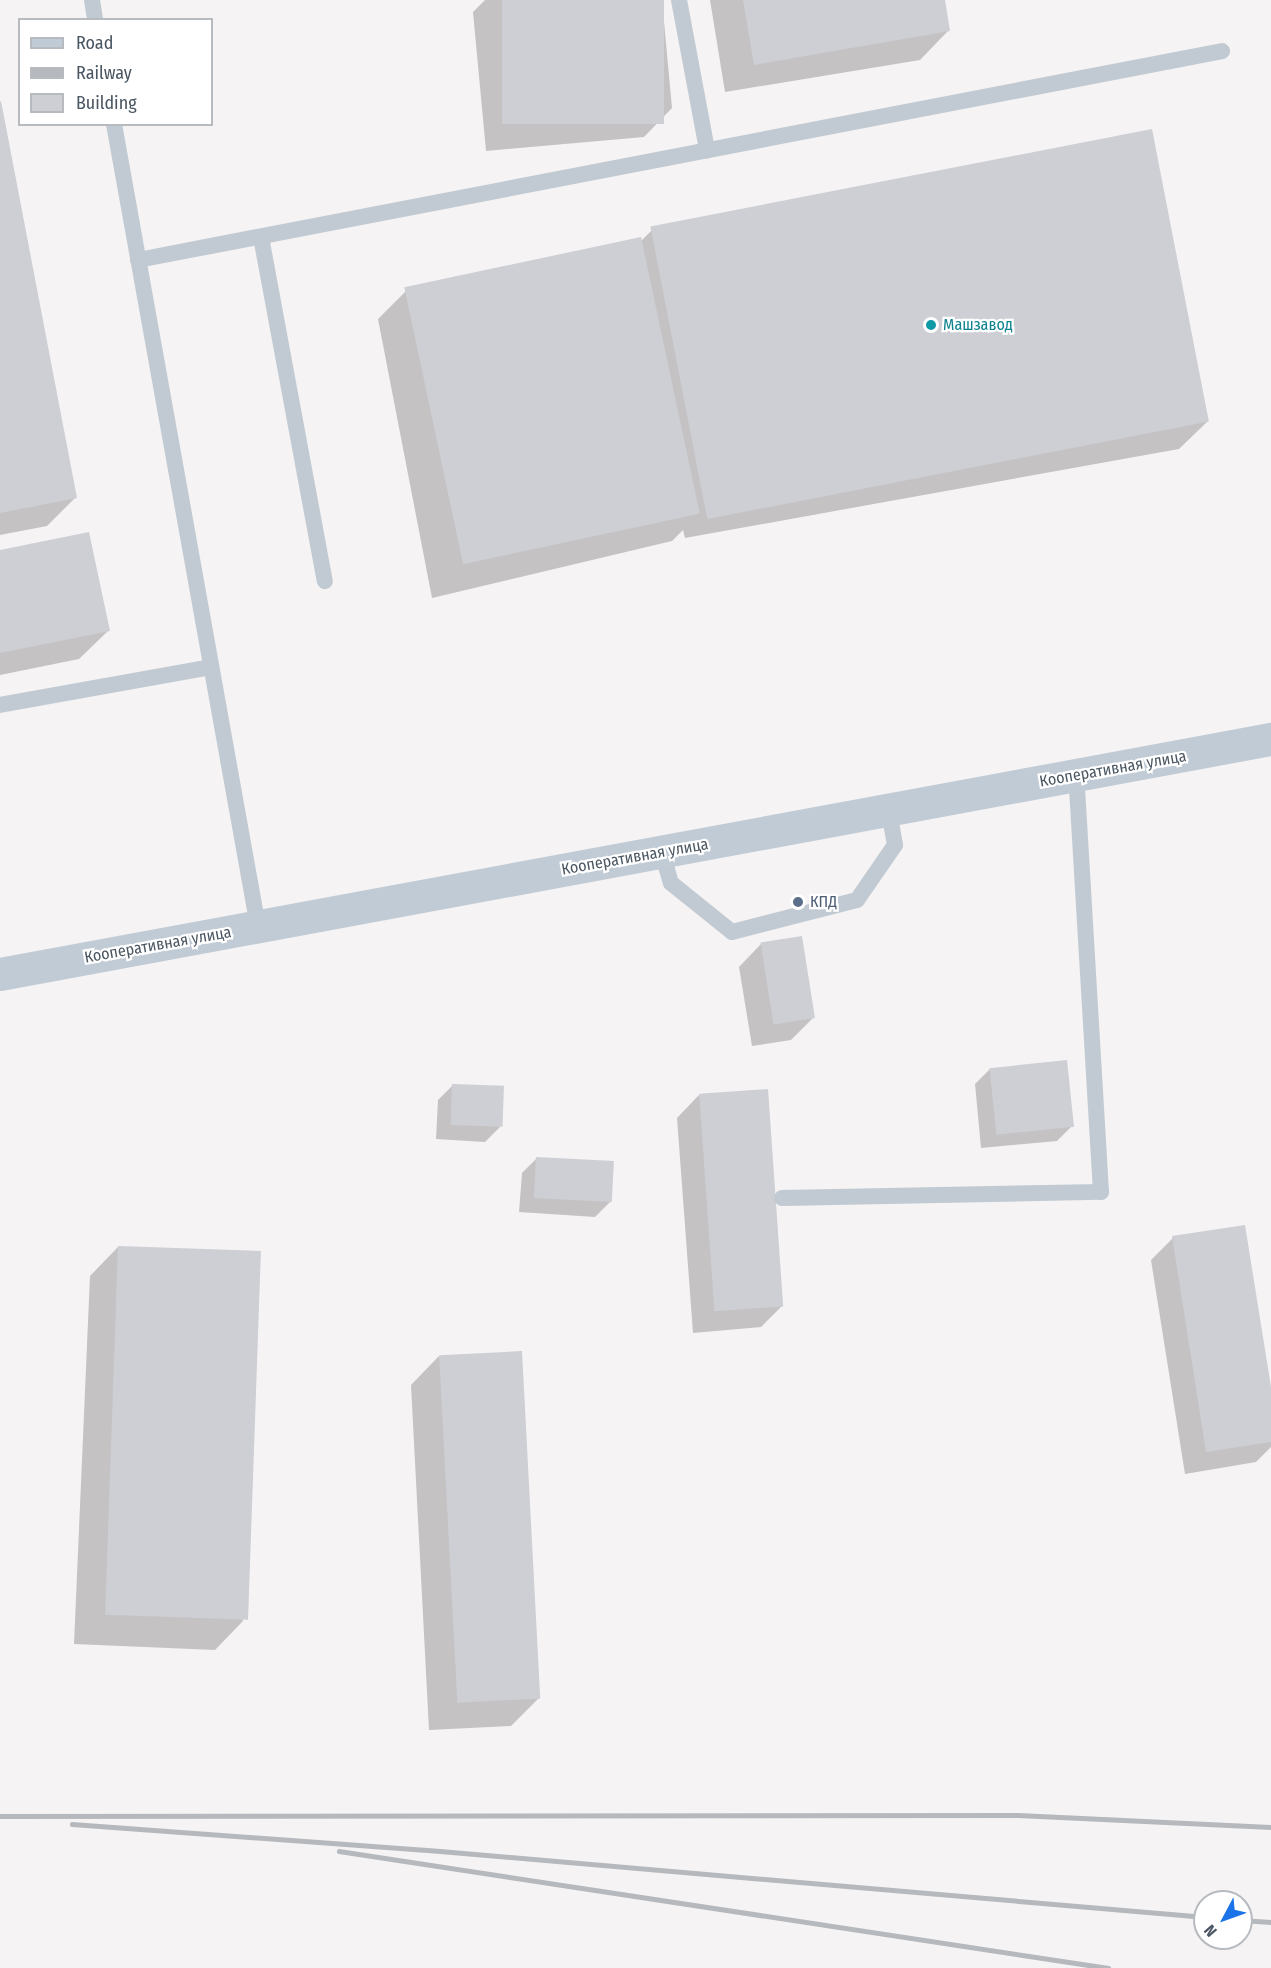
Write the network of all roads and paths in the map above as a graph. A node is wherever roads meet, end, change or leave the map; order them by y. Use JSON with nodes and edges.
{"nodes":[{"id":1,"x":92,"y":0,"type":"edge"},
{"id":2,"x":679,"y":0,"type":"edge"},
{"id":3,"x":95,"y":18,"type":"edge"},
{"id":4,"x":1222,"y":51,"type":"dead end"},
{"id":5,"x":114,"y":126,"type":"edge"},
{"id":6,"x":707,"y":150,"type":"junction"},
{"id":7,"x":261,"y":237,"type":"junction"},
{"id":8,"x":138,"y":260,"type":"junction"},
{"id":9,"x":325,"y":581,"type":"dead end"},
{"id":10,"x":212,"y":668,"type":"junction"},
{"id":11,"x":0,"y":705,"type":"edge"},
{"id":12,"x":1271,"y":740,"type":"edge"},
{"id":13,"x":1076,"y":776,"type":"junction"},
{"id":14,"x":889,"y":810,"type":"junction"},
{"id":15,"x":662,"y":852,"type":"junction"},
{"id":16,"x":258,"y":927,"type":"junction"},
{"id":17,"x":0,"y":974,"type":"edge"},
{"id":18,"x":782,"y":1198,"type":"dead end"}],
"edges":[{"from":1,"to":3,"type":"lane"},
{"from":2,"to":6,"type":"lane"},
{"from":4,"to":6,"type":"lane"},
{"from":5,"to":8,"type":"lane"},
{"from":6,"to":7,"type":"lane"},
{"from":7,"to":8,"type":"lane"},
{"from":7,"to":9,"type":"lane"},
{"from":8,"to":10,"type":"lane"},
{"from":10,"to":11,"type":"lane"},
{"from":10,"to":16,"type":"lane"},
{"from":12,"to":13,"type":"main road","name":"Кооперативная улица"},
{"from":13,"to":14,"type":"main road","name":"Кооперативная улица"},
{"from":13,"to":18,"type":"lane"},
{"from":14,"to":15,"type":"main road","name":"Кооперативная улица"},
{"from":14,"to":15,"type":"lane"},
{"from":15,"to":16,"type":"main road","name":"Кооперативная улица"},
{"from":16,"to":17,"type":"main road","name":"Кооперативная улица"}]}
